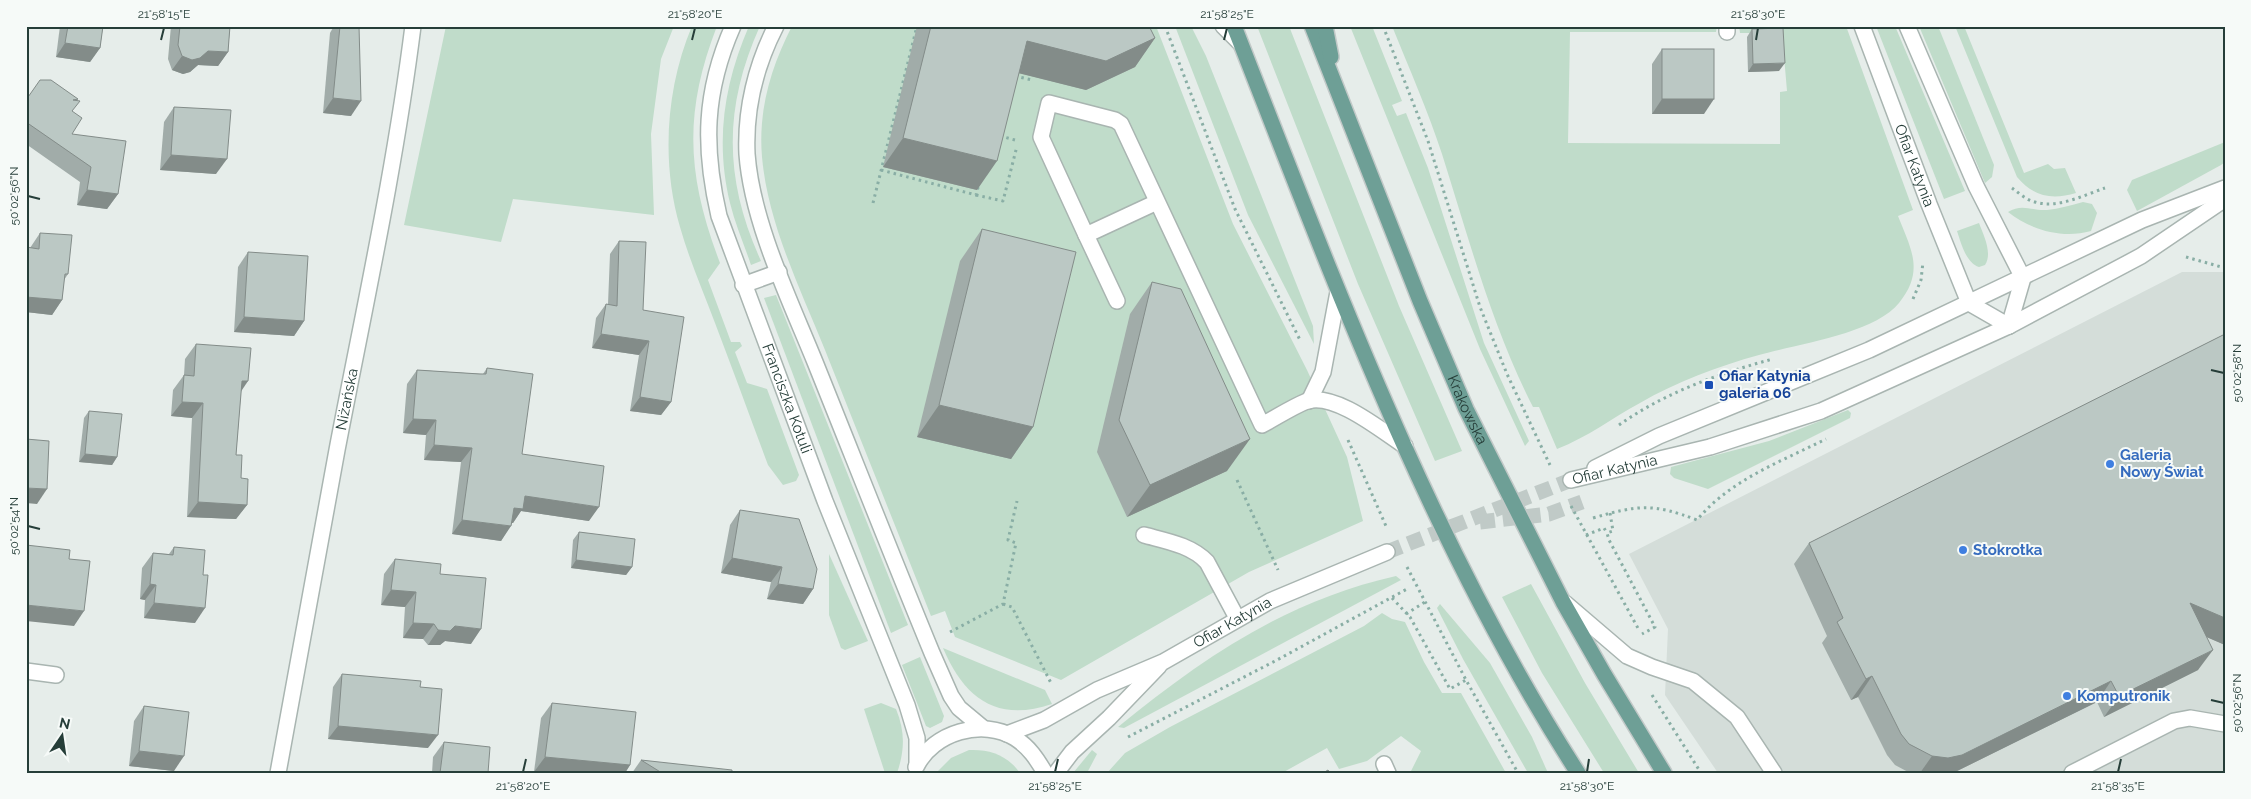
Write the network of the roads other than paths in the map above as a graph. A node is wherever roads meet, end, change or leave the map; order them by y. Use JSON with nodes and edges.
{"nodes":[{"id":1,"x":413,"y":26,"type":"edge"},
{"id":2,"x":733,"y":26,"type":"edge"},
{"id":3,"x":776,"y":26,"type":"edge"},
{"id":4,"x":1223,"y":26,"type":"edge"},
{"id":5,"x":1234,"y":26,"type":"edge"},
{"id":6,"x":1312,"y":26,"type":"edge"},
{"id":7,"x":1326,"y":26,"type":"edge"},
{"id":8,"x":1862,"y":26,"type":"edge"},
{"id":9,"x":1907,"y":26,"type":"edge"},
{"id":10,"x":1240,"y":43,"type":"junction"},
{"id":11,"x":1338,"y":93,"type":"junction"},
{"id":12,"x":2225,"y":188,"type":"edge"},
{"id":13,"x":2225,"y":199,"type":"edge"},
{"id":14,"x":1157,"y":202,"type":"junction"},
{"id":15,"x":1086,"y":235,"type":"junction"},
{"id":16,"x":779,"y":272,"type":"junction"},
{"id":17,"x":2023,"y":278,"type":"junction"},
{"id":18,"x":743,"y":285,"type":"junction"},
{"id":19,"x":1338,"y":292,"type":"junction"},
{"id":20,"x":1117,"y":301,"type":"dead end"},
{"id":21,"x":1969,"y":303,"type":"junction"},
{"id":22,"x":2009,"y":326,"type":"junction"},
{"id":23,"x":1308,"y":401,"type":"junction"},
{"id":24,"x":1405,"y":446,"type":"junction"},
{"id":25,"x":1144,"y":535,"type":"dead end"},
{"id":26,"x":1387,"y":552,"type":"tunnel mouth"},
{"id":27,"x":1563,"y":602,"type":"junction"},
{"id":28,"x":1236,"y":618,"type":"junction"},
{"id":29,"x":1163,"y":662,"type":"junction"},
{"id":30,"x":26,"y":671,"type":"edge"},
{"id":31,"x":56,"y":674,"type":"dead end"},
{"id":32,"x":2225,"y":724,"type":"edge"},
{"id":33,"x":983,"y":728,"type":"junction"},
{"id":34,"x":1007,"y":734,"type":"junction"},
{"id":35,"x":915,"y":768,"type":"edge"},
{"id":36,"x":278,"y":773,"type":"edge"},
{"id":37,"x":1045,"y":773,"type":"edge"},
{"id":38,"x":1056,"y":773,"type":"edge"},
{"id":39,"x":1578,"y":773,"type":"edge"},
{"id":40,"x":1664,"y":773,"type":"edge"},
{"id":41,"x":1774,"y":773,"type":"edge"},
{"id":42,"x":2072,"y":773,"type":"edge"}],
"edges":[{"from":1,"to":36,"type":"street","name":"Niżańska"},
{"from":2,"to":18,"type":"street","name":"Franciszka Kotuli"},
{"from":3,"to":16,"type":"street"},
{"from":4,"to":10,"type":"street"},
{"from":5,"to":10,"type":"main road"},
{"from":6,"to":11,"type":"main road","name":"Krakowska"},
{"from":7,"to":11,"type":"main road"},
{"from":8,"to":21,"type":"street","name":"Ofiar Katynia"},
{"from":9,"to":17,"type":"street"},
{"from":10,"to":19,"type":"main road"},
{"from":11,"to":27,"type":"main road","name":"Krakowska"},
{"from":12,"to":17,"type":"street","name":"Ofiar Katynia"},
{"from":13,"to":22,"type":"street","name":"Ofiar Katynia"},
{"from":14,"to":15,"type":"street"},
{"from":14,"to":15,"type":"street"},
{"from":14,"to":23,"type":"street"},
{"from":15,"to":20,"type":"street"},
{"from":16,"to":18,"type":"street"},
{"from":16,"to":33,"type":"street"},
{"from":17,"to":21,"type":"street","name":"Ofiar Katynia"},
{"from":17,"to":22,"type":"street"},
{"from":18,"to":35,"type":"street","name":"Franciszka Kotuli"},
{"from":19,"to":23,"type":"street"},
{"from":19,"to":24,"type":"main road"},
{"from":21,"to":22,"type":"street"},
{"from":21,"to":22,"type":"street","name":"Ofiar Katynia"},
{"from":23,"to":24,"type":"street"},
{"from":24,"to":39,"type":"main road"},
{"from":25,"to":28,"type":"street"},
{"from":26,"to":28,"type":"street","name":"Ofiar Katynia"},
{"from":27,"to":40,"type":"main road","name":"Krakowska"},
{"from":27,"to":41,"type":"street"},
{"from":28,"to":29,"type":"street","name":"Ofiar Katynia"},
{"from":29,"to":34,"type":"street","name":"Ofiar Katynia"},
{"from":29,"to":38,"type":"street","name":"Ofiar Katynia"},
{"from":30,"to":31,"type":"street"},
{"from":32,"to":42,"type":"street"},
{"from":33,"to":34,"type":"street"},
{"from":33,"to":35,"type":"street"},
{"from":34,"to":37,"type":"street"}]}
